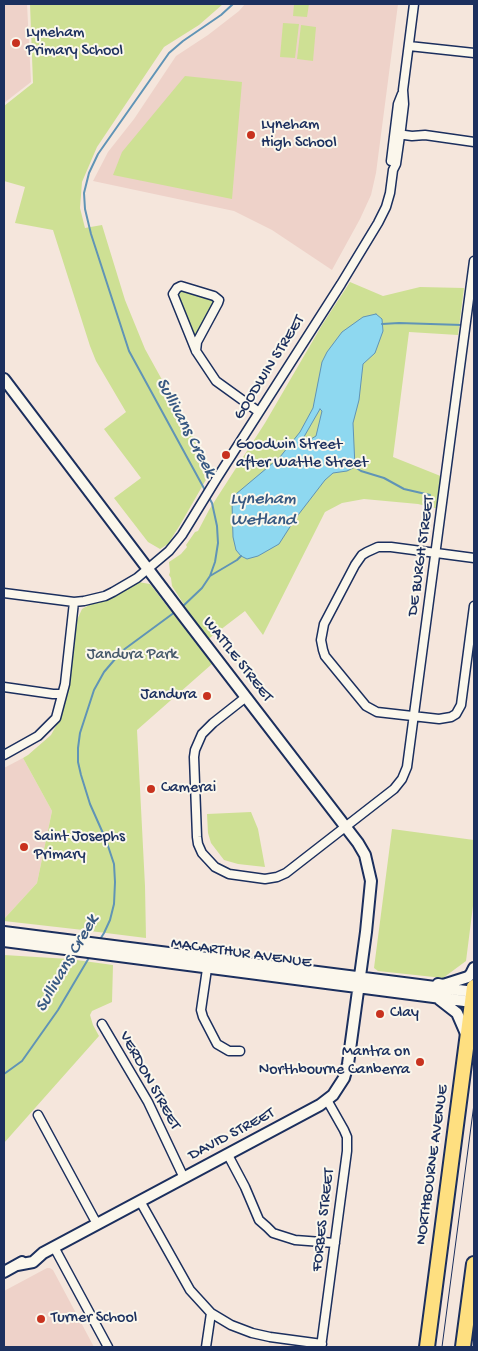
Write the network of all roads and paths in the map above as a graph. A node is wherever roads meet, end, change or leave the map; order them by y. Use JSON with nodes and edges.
{"nodes":[{"id":1,"x":414,"y":4,"type":"edge"},
{"id":2,"x":409,"y":46,"type":"junction"},
{"id":3,"x":474,"y":54,"type":"edge"},
{"id":4,"x":398,"y":131,"type":"junction"},
{"id":5,"x":474,"y":142,"type":"edge"},
{"id":6,"x":474,"y":261,"type":"edge"},
{"id":7,"x":196,"y":351,"type":"junction"},
{"id":8,"x":4,"y":379,"type":"edge"},
{"id":9,"x":259,"y":412,"type":"junction"},
{"id":10,"x":436,"y":553,"type":"junction"},
{"id":11,"x":474,"y":558,"type":"edge"},
{"id":12,"x":148,"y":568,"type":"junction"},
{"id":13,"x":4,"y":593,"type":"edge"},
{"id":14,"x":74,"y":602,"type":"junction"},
{"id":15,"x":474,"y":606,"type":"edge"},
{"id":16,"x":4,"y":687,"type":"edge"},
{"id":17,"x":62,"y":694,"type":"junction"},
{"id":18,"x":246,"y":697,"type":"junction"},
{"id":19,"x":414,"y":716,"type":"junction"},
{"id":20,"x":4,"y":754,"type":"edge"},
{"id":21,"x":346,"y":827,"type":"junction"},
{"id":22,"x":4,"y":932,"type":"edge"},
{"id":23,"x":365,"y":940,"type":"junction"},
{"id":24,"x":4,"y":941,"type":"edge"},
{"id":25,"x":82,"y":946,"type":"junction"},
{"id":26,"x":208,"y":962,"type":"junction"},
{"id":27,"x":474,"y":968,"type":"edge"},
{"id":28,"x":376,"y":980,"type":"junction"},
{"id":29,"x":359,"y":984,"type":"junction"},
{"id":30,"x":412,"y":984,"type":"junction"},
{"id":31,"x":474,"y":995,"type":"edge"},
{"id":32,"x":437,"y":998,"type":"junction"},
{"id":33,"x":102,"y":1024,"type":"dead end"},
{"id":34,"x":468,"y":1037,"type":"junction"},
{"id":35,"x":240,"y":1051,"type":"dead end"},
{"id":36,"x":327,"y":1100,"type":"junction"},
{"id":37,"x":38,"y":1115,"type":"dead end"},
{"id":38,"x":228,"y":1154,"type":"junction"},
{"id":39,"x":184,"y":1178,"type":"junction"},
{"id":40,"x":140,"y":1201,"type":"junction"},
{"id":41,"x":97,"y":1224,"type":"junction"},
{"id":42,"x":335,"y":1243,"type":"junction"},
{"id":43,"x":54,"y":1247,"type":"junction"},
{"id":44,"x":474,"y":1264,"type":"edge"},
{"id":45,"x":5,"y":1269,"type":"edge"},
{"id":46,"x":211,"y":1313,"type":"junction"},
{"id":47,"x":322,"y":1346,"type":"edge"},
{"id":48,"x":108,"y":1347,"type":"edge"},
{"id":49,"x":206,"y":1347,"type":"edge"},
{"id":50,"x":427,"y":1347,"type":"edge"},
{"id":51,"x":463,"y":1347,"type":"edge"}],
"edges":[{"from":1,"to":2,"type":"street","name":"GOODWIN STREET"},
{"from":2,"to":3,"type":"street"},
{"from":2,"to":4,"type":"street","name":"GOODWIN STREET"},
{"from":4,"to":5,"type":"street"},
{"from":4,"to":9,"type":"street","name":"GOODWIN STREET"},
{"from":6,"to":10,"type":"street","name":"DE BURGH STREET"},
{"from":7,"to":7,"type":"street"},
{"from":7,"to":9,"type":"street"},
{"from":8,"to":12,"type":"street","name":"WATTLE STREET"},
{"from":9,"to":12,"type":"street","name":"GOODWIN STREET"},
{"from":10,"to":11,"type":"street"},
{"from":10,"to":19,"type":"street","name":"DE BURGH STREET"},
{"from":10,"to":19,"type":"street"},
{"from":12,"to":14,"type":"street","name":"GOODWIN STREET"},
{"from":12,"to":18,"type":"street","name":"WATTLE STREET"},
{"from":13,"to":14,"type":"street","name":"GOODWIN STREET"},
{"from":14,"to":17,"type":"street"},
{"from":15,"to":19,"type":"street"},
{"from":16,"to":17,"type":"street"},
{"from":17,"to":20,"type":"street"},
{"from":18,"to":21,"type":"street","name":"WATTLE STREET"},
{"from":18,"to":21,"type":"street","name":"DE BURGH STREET"},
{"from":19,"to":21,"type":"street","name":"DE BURGH STREET"},
{"from":21,"to":23,"type":"street","name":"WATTLE STREET"},
{"from":22,"to":25,"type":"street","name":"MACARTHUR AVENUE"},
{"from":23,"to":28,"type":"street"},
{"from":23,"to":29,"type":"street","name":"WATTLE STREET"},
{"from":24,"to":25,"type":"street","name":"MACARTHUR AVENUE"},
{"from":25,"to":26,"type":"street","name":"MACARTHUR AVENUE"},
{"from":26,"to":29,"type":"street","name":"MACARTHUR AVENUE"},
{"from":26,"to":35,"type":"street"},
{"from":27,"to":30,"type":"street"},
{"from":28,"to":29,"type":"street","name":"MACARTHUR AVENUE"},
{"from":28,"to":30,"type":"street","name":"MACARTHUR AVENUE"},
{"from":29,"to":32,"type":"street","name":"MACARTHUR AVENUE"},
{"from":29,"to":36,"type":"street","name":"DAVID STREET"},
{"from":30,"to":31,"type":"street","name":"MACARTHUR AVENUE"},
{"from":31,"to":32,"type":"street","name":"MACARTHUR AVENUE"},
{"from":31,"to":34,"type":"highway","name":"NORTHBOURNE AVENUE"},
{"from":32,"to":34,"type":"street"},
{"from":33,"to":39,"type":"street","name":"VERDON STREET"},
{"from":34,"to":50,"type":"highway","name":"NORTHBOURNE AVENUE"},
{"from":36,"to":38,"type":"street","name":"DAVID STREET"},
{"from":36,"to":42,"type":"street","name":"FORBES STREET"},
{"from":37,"to":41,"type":"street"},
{"from":38,"to":39,"type":"street","name":"DAVID STREET"},
{"from":38,"to":42,"type":"street"},
{"from":39,"to":40,"type":"street","name":"DAVID STREET"},
{"from":40,"to":41,"type":"street","name":"DAVID STREET"},
{"from":40,"to":46,"type":"street"},
{"from":41,"to":43,"type":"street","name":"DAVID STREET"},
{"from":42,"to":47,"type":"street","name":"FORBES STREET"},
{"from":43,"to":45,"type":"street","name":"DAVID STREET"},
{"from":43,"to":48,"type":"street"},
{"from":44,"to":51,"type":"highway"},
{"from":46,"to":47,"type":"street"},
{"from":46,"to":49,"type":"street"}]}
